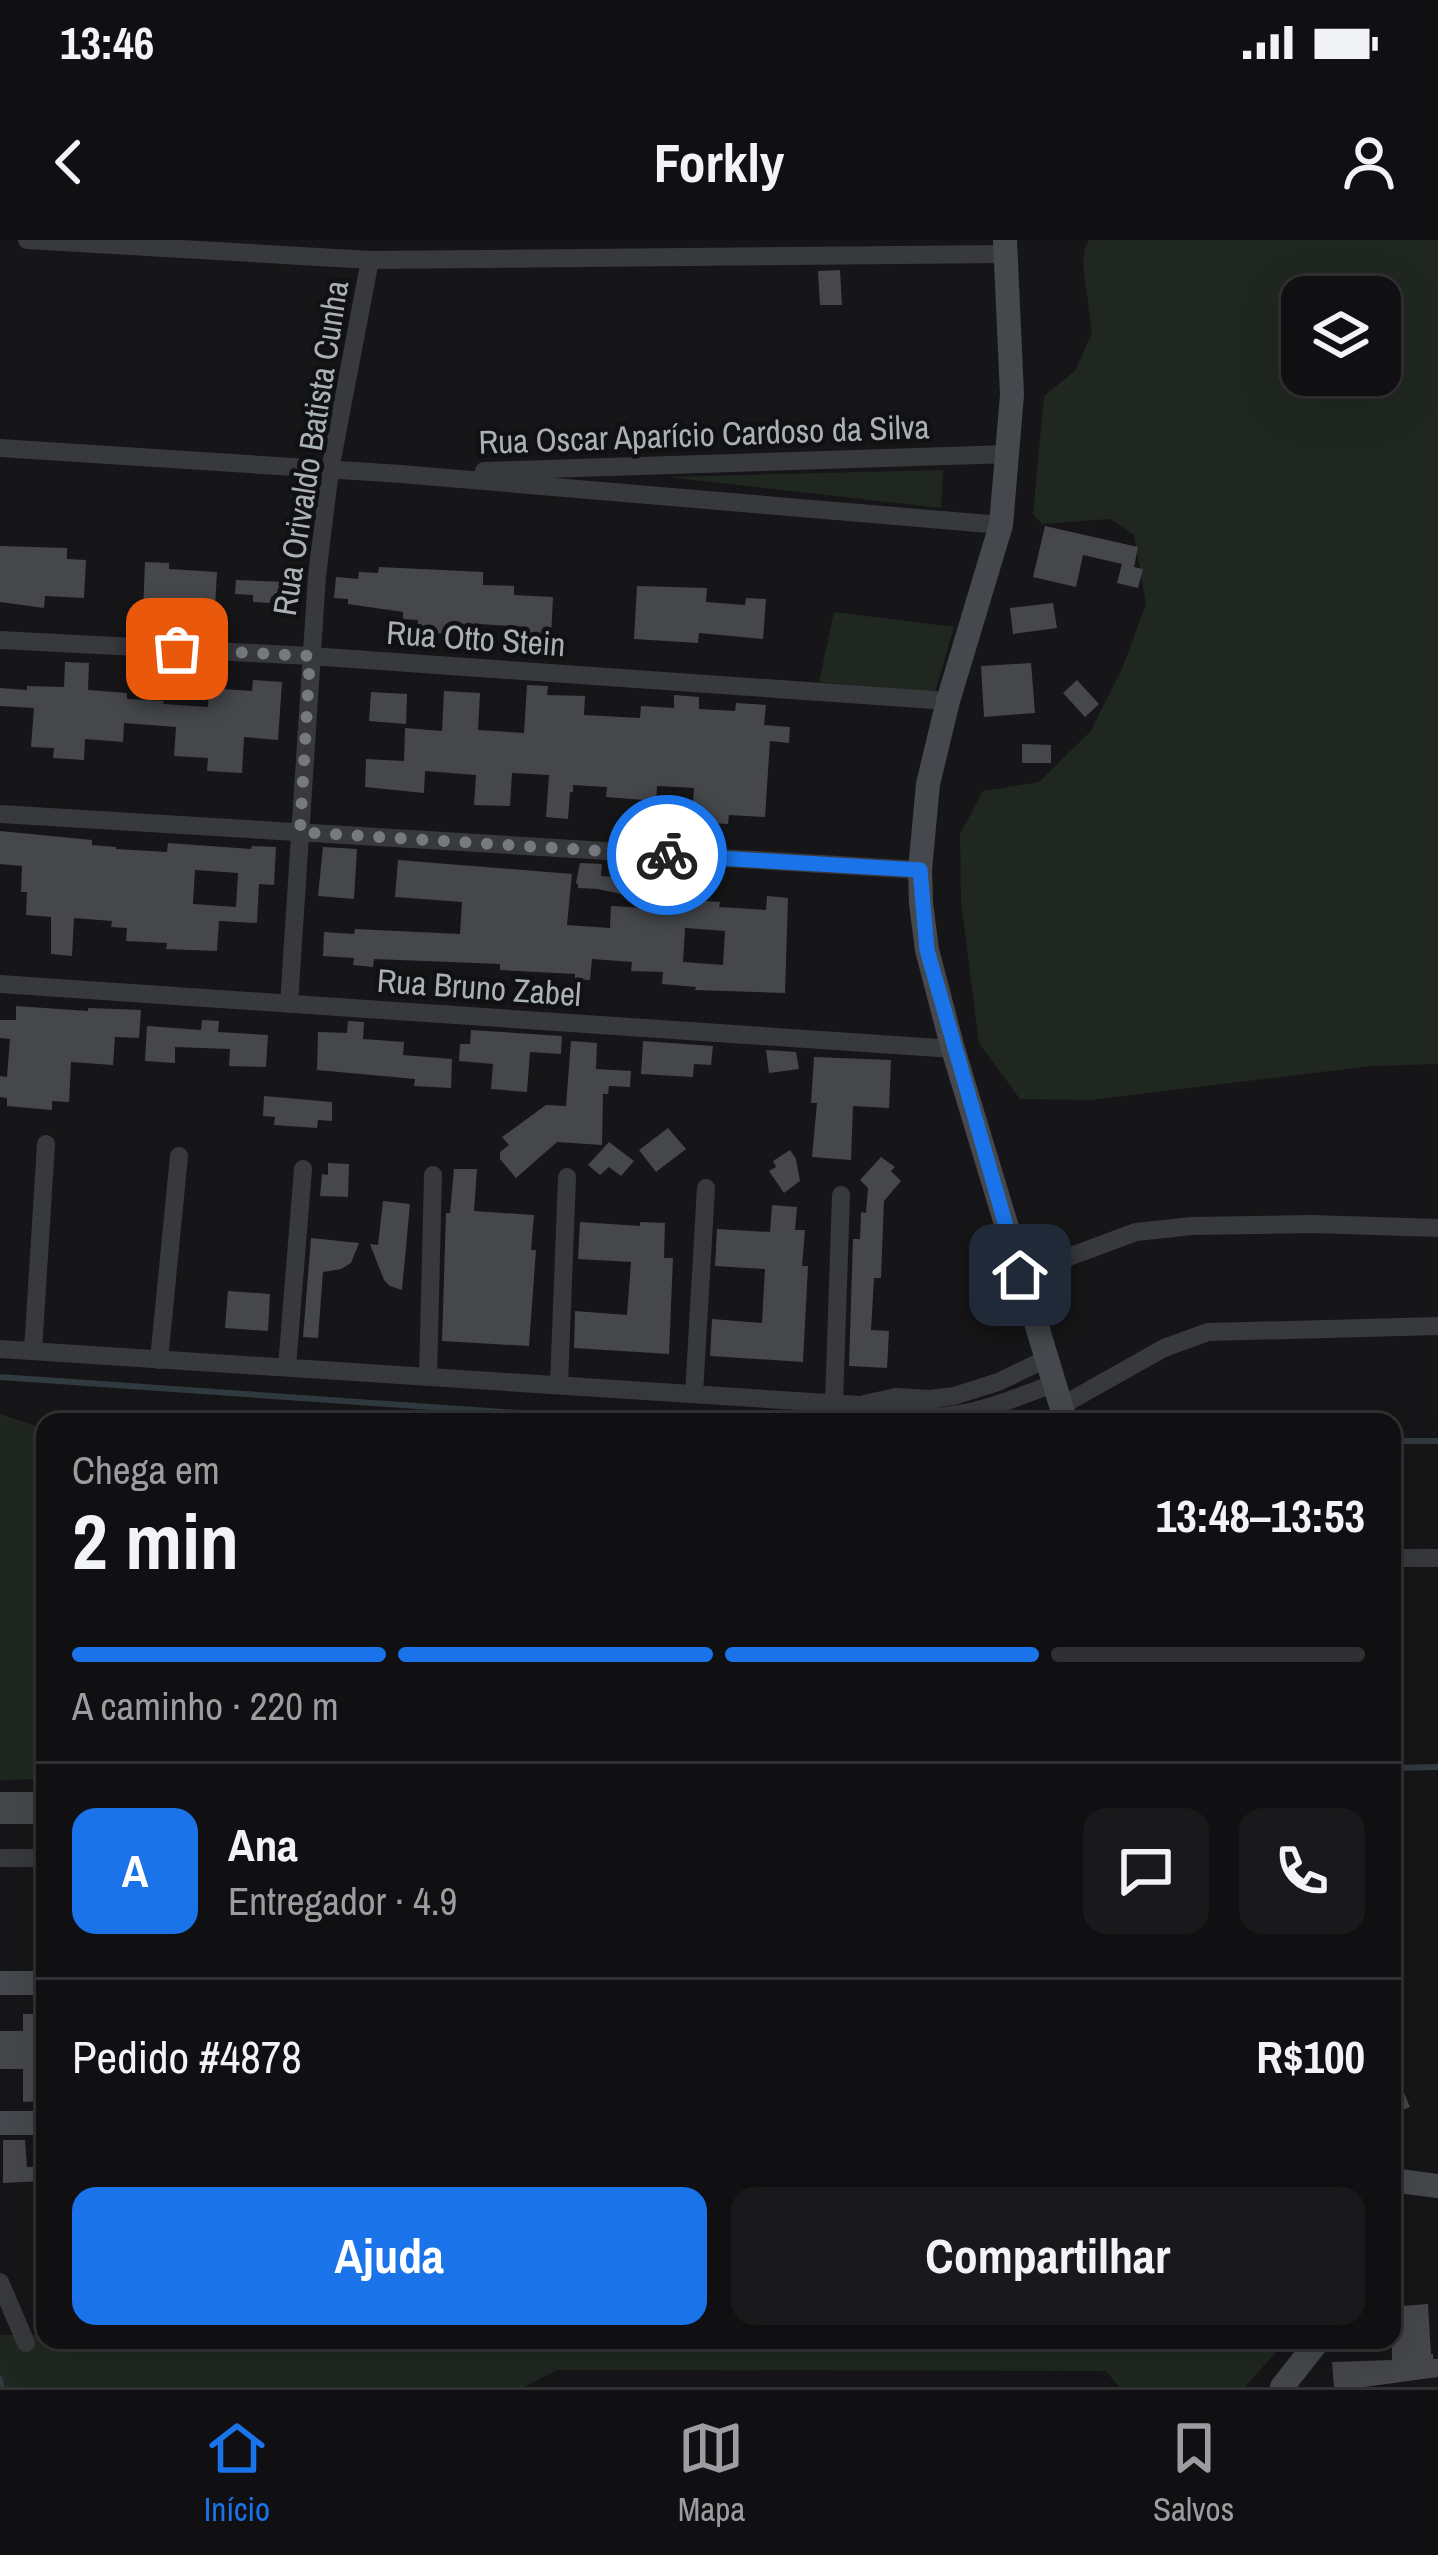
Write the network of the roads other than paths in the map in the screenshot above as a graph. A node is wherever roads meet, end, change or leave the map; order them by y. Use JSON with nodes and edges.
{"nodes":[{"id":1,"x":27,"y":240,"type":"edge"},
{"id":2,"x":1005,"y":247,"type":"edge"},
{"id":3,"x":370,"y":260,"type":"junction"},
{"id":4,"x":0,"y":448,"type":"edge"},
{"id":5,"x":1009,"y":454,"type":"junction"},
{"id":6,"x":330,"y":470,"type":"junction"},
{"id":7,"x":401,"y":474,"type":"junction"},
{"id":8,"x":1001,"y":525,"type":"junction"},
{"id":9,"x":0,"y":640,"type":"edge"},
{"id":10,"x":310,"y":656,"type":"junction"},
{"id":11,"x":947,"y":701,"type":"junction"},
{"id":12,"x":0,"y":814,"type":"edge"},
{"id":13,"x":300,"y":832,"type":"junction"},
{"id":14,"x":920,"y":870,"type":"junction"},
{"id":15,"x":0,"y":984,"type":"edge"},
{"id":16,"x":289,"y":1004,"type":"junction"},
{"id":17,"x":953,"y":1049,"type":"junction"},
{"id":18,"x":46,"y":1144,"type":"dead end"},
{"id":19,"x":179,"y":1156,"type":"dead end"},
{"id":20,"x":302,"y":1169,"type":"dead end"},
{"id":21,"x":433,"y":1175,"type":"dead end"},
{"id":22,"x":567,"y":1177,"type":"dead end"},
{"id":23,"x":706,"y":1188,"type":"dead end"},
{"id":24,"x":841,"y":1195,"type":"dead end"},
{"id":25,"x":1438,"y":1228,"type":"edge"},
{"id":26,"x":1020,"y":1275,"type":"junction"},
{"id":27,"x":1438,"y":1326,"type":"edge"},
{"id":28,"x":0,"y":1349,"type":"edge"},
{"id":29,"x":33,"y":1352,"type":"junction"},
{"id":30,"x":159,"y":1360,"type":"junction"},
{"id":31,"x":287,"y":1367,"type":"junction"},
{"id":32,"x":428,"y":1377,"type":"junction"},
{"id":33,"x":560,"y":1385,"type":"junction"},
{"id":34,"x":1056,"y":1393,"type":"edge"},
{"id":35,"x":694,"y":1394,"type":"junction"},
{"id":36,"x":833,"y":1403,"type":"junction"},
{"id":37,"x":892,"y":1413,"type":"edge"},
{"id":38,"x":968,"y":1413,"type":"edge"},
{"id":39,"x":1401,"y":1558,"type":"edge"},
{"id":40,"x":1438,"y":1558,"type":"edge"},
{"id":41,"x":0,"y":1858,"type":"edge"},
{"id":42,"x":36,"y":1858,"type":"edge"},
{"id":43,"x":0,"y":1983,"type":"edge"},
{"id":44,"x":36,"y":1983,"type":"edge"},
{"id":45,"x":0,"y":2123,"type":"edge"},
{"id":46,"x":36,"y":2123,"type":"edge"},
{"id":47,"x":1401,"y":2181,"type":"edge"},
{"id":48,"x":1438,"y":2186,"type":"edge"},
{"id":49,"x":0,"y":2282,"type":"edge"},
{"id":50,"x":26,"y":2343,"type":"dead end"},
{"id":51,"x":1312,"y":2349,"type":"edge"},
{"id":52,"x":1282,"y":2387,"type":"edge"}],
"edges":[{"from":1,"to":3,"type":"street"},
{"from":2,"to":3,"type":"street"},
{"from":2,"to":5,"type":"main road"},
{"from":3,"to":6,"type":"street","name":"Rua Orivaldo Batista Cunha"},
{"from":4,"to":6,"type":"street","name":"Rua Oscar Aparício Cardoso da Silva"},
{"from":5,"to":7,"type":"street","name":"Rua Oscar Aparício Cardoso da Silva"},
{"from":5,"to":8,"type":"main road"},
{"from":6,"to":7,"type":"street","name":"Rua Oscar Aparício Cardoso da Silva"},
{"from":6,"to":10,"type":"street","name":"Rua Orivaldo Batista Cunha"},
{"from":7,"to":8,"type":"street","name":"Rua Oscar Aparício Cardoso da Silva"},
{"from":8,"to":11,"type":"main road"},
{"from":9,"to":10,"type":"street","name":"Rua Otto Stein"},
{"from":10,"to":11,"type":"street","name":"Rua Otto Stein"},
{"from":10,"to":13,"type":"street","name":"Rua Orivaldo Batista Cunha"},
{"from":11,"to":14,"type":"main road"},
{"from":12,"to":13,"type":"street"},
{"from":13,"to":14,"type":"street"},
{"from":13,"to":16,"type":"street","name":"Rua Orivaldo Batista Cunha"},
{"from":14,"to":17,"type":"main road"},
{"from":15,"to":16,"type":"street","name":"Rua Bruno Zabel"},
{"from":16,"to":17,"type":"street","name":"Rua Bruno Zabel"},
{"from":17,"to":26,"type":"main road"},
{"from":18,"to":29,"type":"street"},
{"from":19,"to":30,"type":"street"},
{"from":20,"to":31,"type":"street"},
{"from":21,"to":32,"type":"street"},
{"from":22,"to":33,"type":"street"},
{"from":23,"to":35,"type":"street"},
{"from":24,"to":36,"type":"street"},
{"from":25,"to":26,"type":"street"},
{"from":26,"to":34,"type":"main road"},
{"from":27,"to":34,"type":"street"},
{"from":28,"to":29,"type":"street"},
{"from":29,"to":30,"type":"street"},
{"from":30,"to":31,"type":"street"},
{"from":31,"to":32,"type":"street"},
{"from":32,"to":33,"type":"street"},
{"from":33,"to":35,"type":"street"},
{"from":34,"to":38,"type":"street"},
{"from":35,"to":36,"type":"street"},
{"from":36,"to":37,"type":"street"},
{"from":39,"to":40,"type":"street"},
{"from":41,"to":42,"type":"street"},
{"from":43,"to":44,"type":"main road"},
{"from":45,"to":46,"type":"main road"},
{"from":47,"to":48,"type":"main road"},
{"from":49,"to":50,"type":"street"},
{"from":51,"to":52,"type":"main road"}]}
